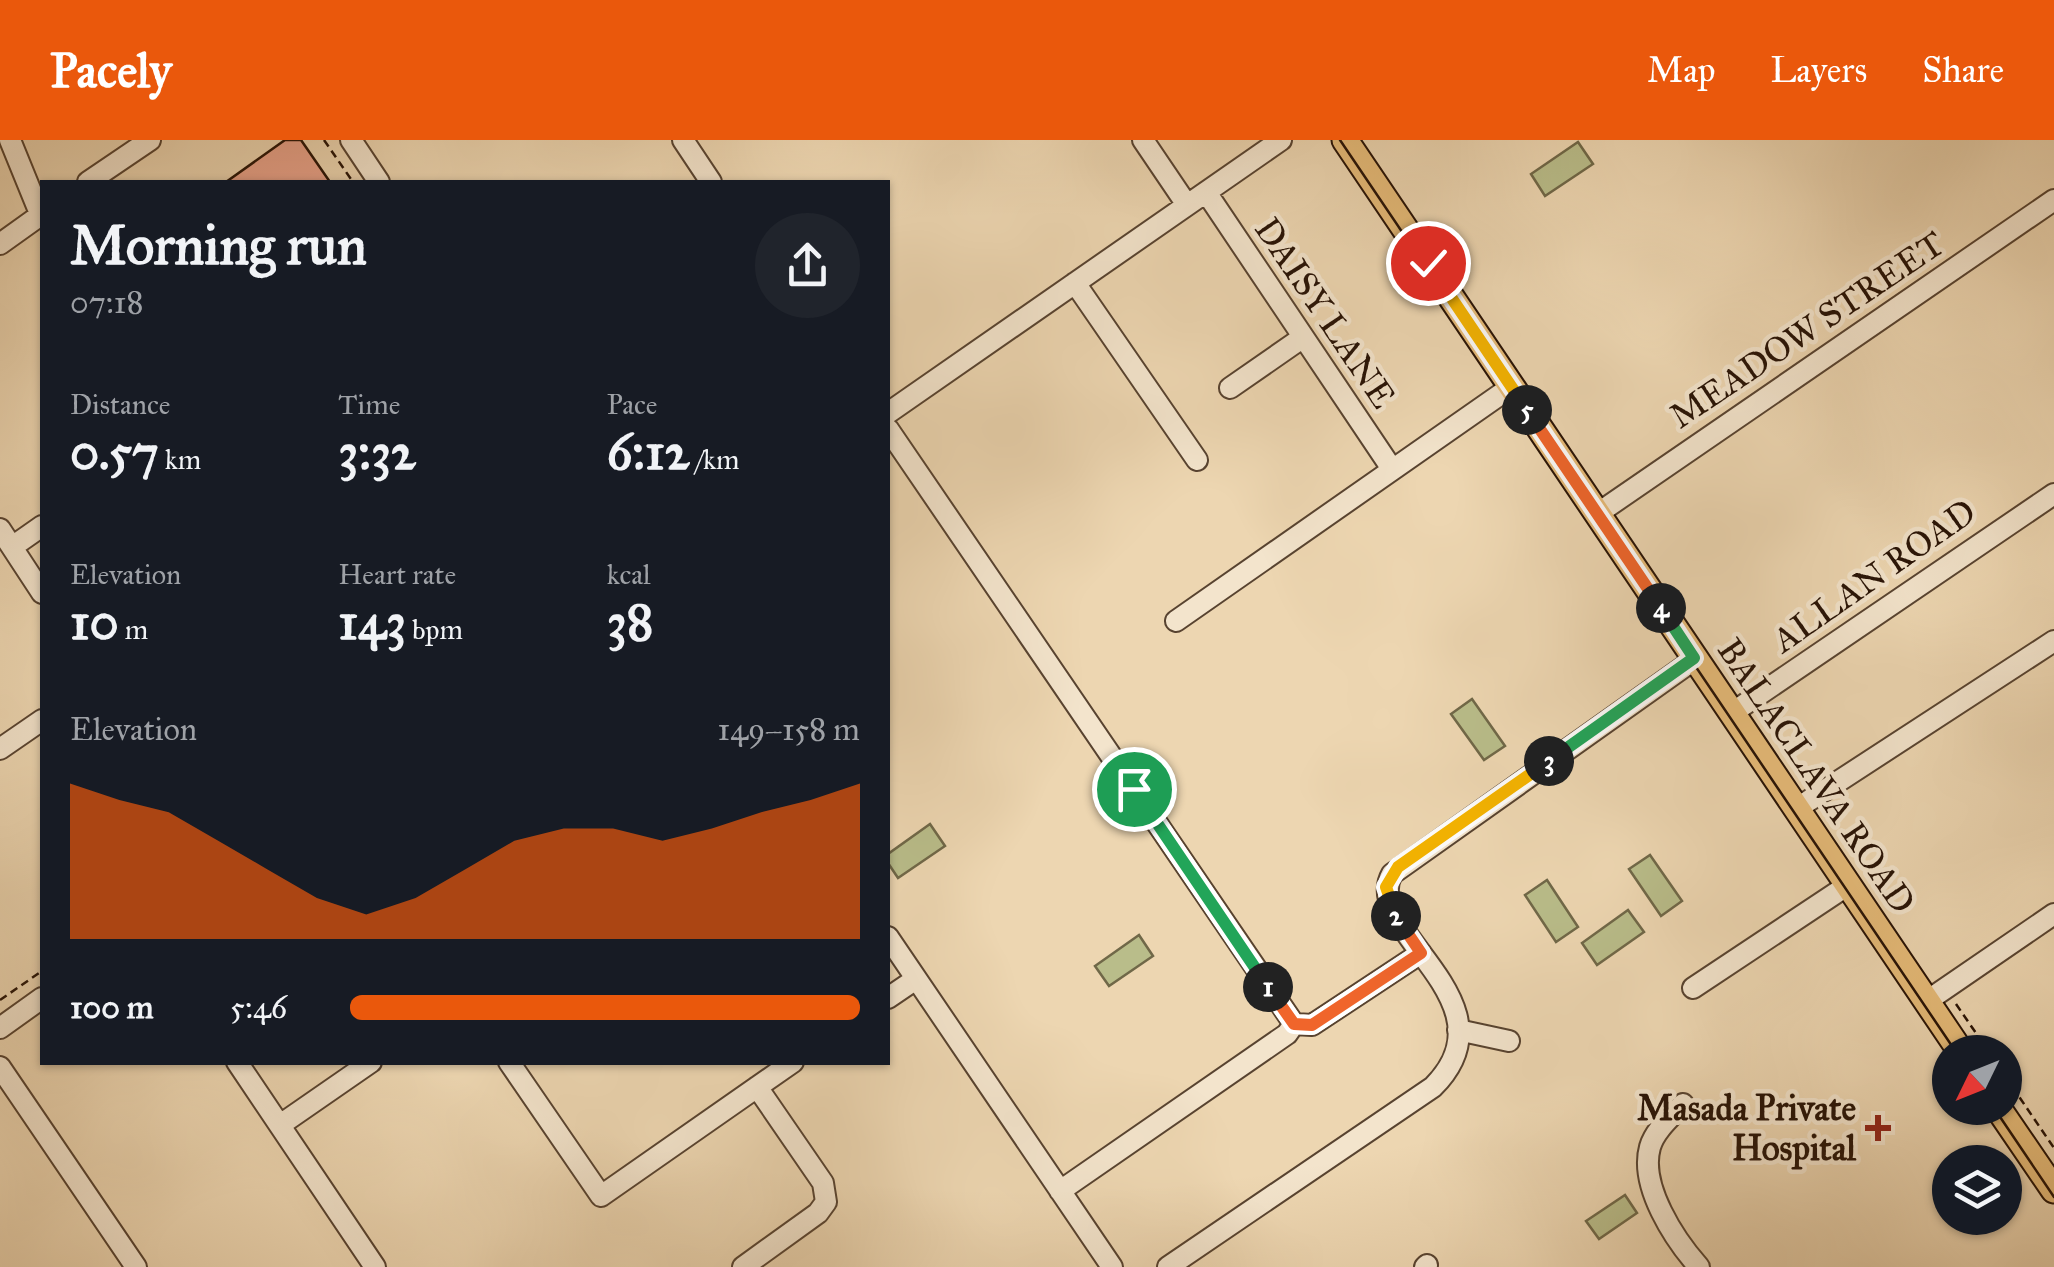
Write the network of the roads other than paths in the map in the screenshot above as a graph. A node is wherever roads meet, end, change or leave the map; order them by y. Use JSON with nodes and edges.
{"nodes":[{"id":1,"x":10,"y":140,"type":"edge"},
{"id":2,"x":150,"y":140,"type":"edge"},
{"id":3,"x":350,"y":140,"type":"edge"},
{"id":4,"x":683,"y":140,"type":"edge"},
{"id":5,"x":1143,"y":140,"type":"edge"},
{"id":6,"x":1282,"y":140,"type":"edge"},
{"id":7,"x":1344,"y":140,"type":"edge"},
{"id":8,"x":91,"y":180,"type":"edge"},
{"id":9,"x":378,"y":180,"type":"edge"},
{"id":10,"x":710,"y":180,"type":"edge"},
{"id":11,"x":1206,"y":192,"type":"junction"},
{"id":12,"x":2054,"y":200,"type":"edge"},
{"id":13,"x":1187,"y":205,"type":"junction"},
{"id":14,"x":40,"y":210,"type":"edge"},
{"id":15,"x":40,"y":216,"type":"edge"},
{"id":16,"x":0,"y":244,"type":"edge"},
{"id":17,"x":1075,"y":284,"type":"junction"},
{"id":18,"x":1302,"y":338,"type":"junction"},
{"id":19,"x":1511,"y":387,"type":"junction"},
{"id":20,"x":1230,"y":388,"type":"dead end"},
{"id":21,"x":890,"y":412,"type":"edge"},
{"id":22,"x":890,"y":432,"type":"edge"},
{"id":23,"x":1197,"y":460,"type":"dead end"},
{"id":24,"x":1392,"y":469,"type":"junction"},
{"id":25,"x":2054,"y":494,"type":"edge"},
{"id":26,"x":1597,"y":514,"type":"junction"},
{"id":27,"x":40,"y":527,"type":"edge"},
{"id":28,"x":6,"y":538,"type":"edge"},
{"id":29,"x":40,"y":590,"type":"edge"},
{"id":30,"x":1176,"y":621,"type":"dead end"},
{"id":31,"x":2054,"y":641,"type":"edge"},
{"id":32,"x":1694,"y":658,"type":"junction"},
{"id":33,"x":1732,"y":714,"type":"junction"},
{"id":34,"x":40,"y":721,"type":"edge"},
{"id":35,"x":0,"y":749,"type":"edge"},
{"id":36,"x":1796,"y":809,"type":"junction"},
{"id":37,"x":1848,"y":885,"type":"junction"},
{"id":38,"x":2054,"y":914,"type":"edge"},
{"id":39,"x":890,"y":939,"type":"edge"},
{"id":40,"x":1421,"y":953,"type":"junction"},
{"id":41,"x":916,"y":978,"type":"junction"},
{"id":42,"x":1693,"y":988,"type":"dead end"},
{"id":43,"x":890,"y":997,"type":"edge"},
{"id":44,"x":40,"y":999,"type":"edge"},
{"id":45,"x":1927,"y":1001,"type":"junction"},
{"id":46,"x":1294,"y":1024,"type":"junction"},
{"id":47,"x":0,"y":1028,"type":"edge"},
{"id":48,"x":1458,"y":1030,"type":"junction"},
{"id":49,"x":1950,"y":1035,"type":"edge"},
{"id":50,"x":1509,"y":1041,"type":"dead end"},
{"id":51,"x":239,"y":1065,"type":"edge"},
{"id":52,"x":367,"y":1065,"type":"edge"},
{"id":53,"x":511,"y":1065,"type":"edge"},
{"id":54,"x":788,"y":1065,"type":"edge"},
{"id":55,"x":0,"y":1067,"type":"edge"},
{"id":56,"x":757,"y":1086,"type":"junction"},
{"id":57,"x":1683,"y":1104,"type":"dead end"},
{"id":58,"x":280,"y":1125,"type":"junction"},
{"id":59,"x":2010,"y":1125,"type":"edge"},
{"id":60,"x":2054,"y":1190,"type":"edge"},
{"id":61,"x":1060,"y":1191,"type":"junction"},
{"id":62,"x":1690,"y":1264,"type":"edge"},
{"id":63,"x":136,"y":1267,"type":"edge"},
{"id":64,"x":375,"y":1267,"type":"edge"},
{"id":65,"x":743,"y":1267,"type":"edge"},
{"id":66,"x":1112,"y":1267,"type":"edge"},
{"id":67,"x":1168,"y":1267,"type":"edge"}],
"edges":[{"from":1,"to":14,"type":"street"},
{"from":2,"to":8,"type":"street"},
{"from":3,"to":9,"type":"street"},
{"from":4,"to":10,"type":"street"},
{"from":5,"to":13,"type":"street"},
{"from":6,"to":11,"type":"street"},
{"from":7,"to":19,"type":"main road","name":"BALACLAVA ROAD"},
{"from":11,"to":13,"type":"street"},
{"from":11,"to":18,"type":"street","name":"DAISY LANE"},
{"from":12,"to":26,"type":"street","name":"MEADOW STREET"},
{"from":13,"to":17,"type":"street"},
{"from":15,"to":16,"type":"street"},
{"from":17,"to":21,"type":"street"},
{"from":17,"to":23,"type":"street"},
{"from":18,"to":20,"type":"street"},
{"from":18,"to":24,"type":"street","name":"DAISY LANE"},
{"from":19,"to":24,"type":"street"},
{"from":19,"to":26,"type":"main road","name":"BALACLAVA ROAD"},
{"from":22,"to":46,"type":"street"},
{"from":24,"to":30,"type":"street"},
{"from":25,"to":33,"type":"street","name":"ALLAN ROAD"},
{"from":26,"to":32,"type":"main road","name":"BALACLAVA ROAD"},
{"from":27,"to":28,"type":"street"},
{"from":28,"to":29,"type":"street"},
{"from":31,"to":36,"type":"street"},
{"from":32,"to":33,"type":"main road","name":"BALACLAVA ROAD"},
{"from":32,"to":40,"type":"street"},
{"from":33,"to":36,"type":"main road","name":"BALACLAVA ROAD"},
{"from":34,"to":35,"type":"street"},
{"from":36,"to":37,"type":"main road","name":"BALACLAVA ROAD"},
{"from":37,"to":42,"type":"street"},
{"from":37,"to":45,"type":"main road","name":"BALACLAVA ROAD"},
{"from":38,"to":45,"type":"street"},
{"from":39,"to":41,"type":"street"},
{"from":40,"to":46,"type":"street"},
{"from":40,"to":48,"type":"street"},
{"from":41,"to":43,"type":"street"},
{"from":41,"to":61,"type":"street"},
{"from":44,"to":47,"type":"street"},
{"from":45,"to":49,"type":"main road","name":"BALACLAVA ROAD"},
{"from":46,"to":61,"type":"street"},
{"from":48,"to":50,"type":"street"},
{"from":48,"to":67,"type":"street"},
{"from":51,"to":58,"type":"street"},
{"from":52,"to":58,"type":"street"},
{"from":53,"to":56,"type":"street"},
{"from":54,"to":56,"type":"street"},
{"from":55,"to":63,"type":"street"},
{"from":56,"to":65,"type":"street"},
{"from":57,"to":62,"type":"street"},
{"from":58,"to":64,"type":"street"},
{"from":59,"to":60,"type":"main road"},
{"from":61,"to":66,"type":"street"}]}
